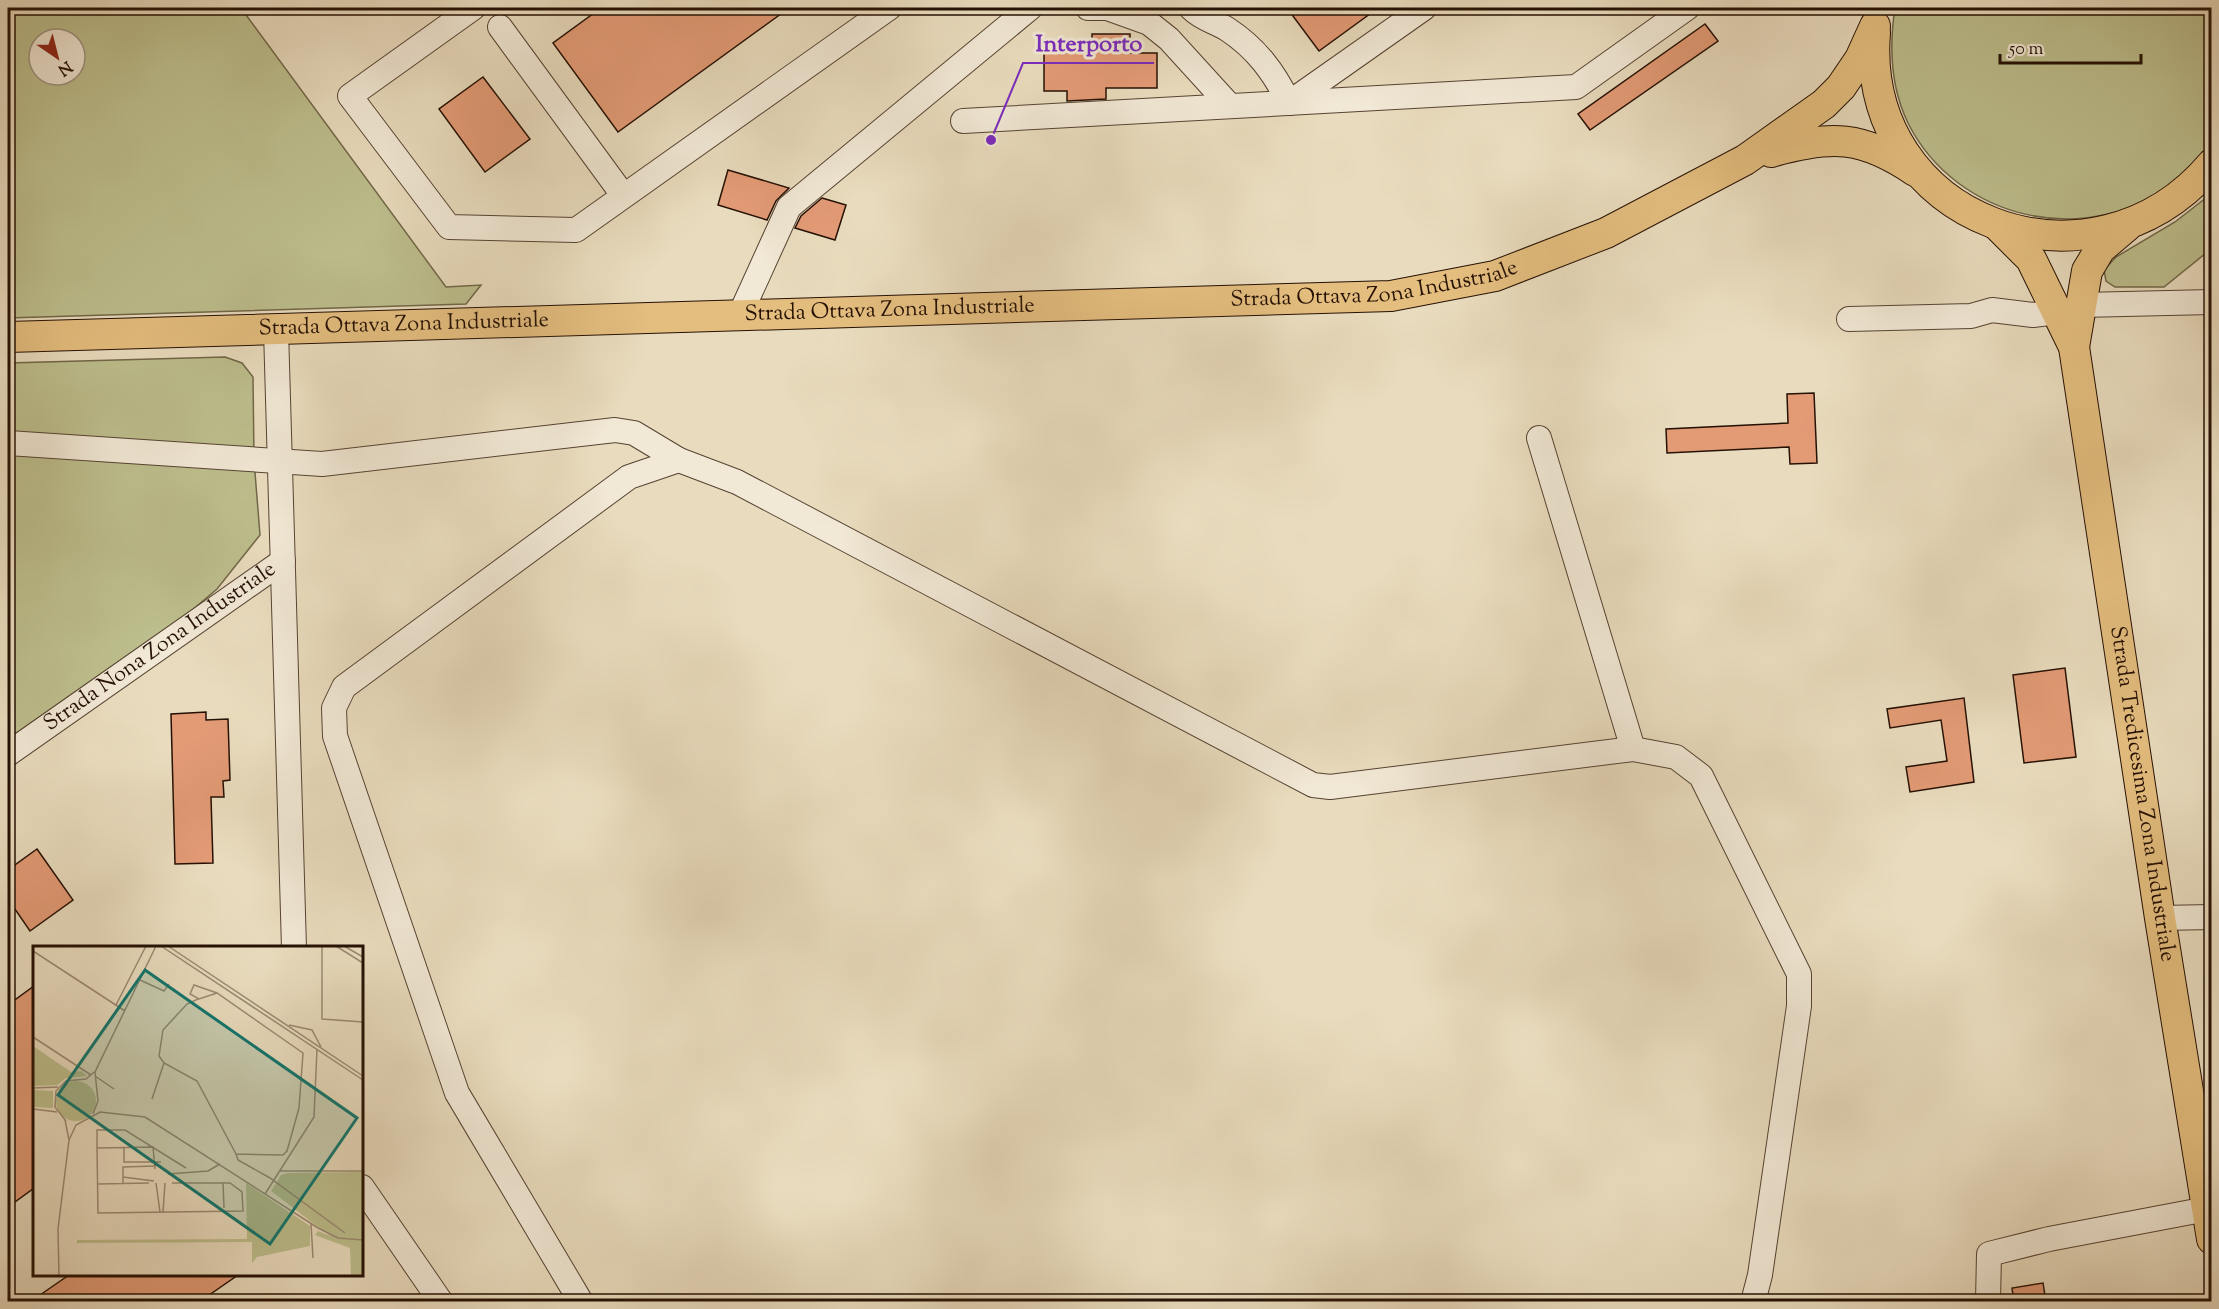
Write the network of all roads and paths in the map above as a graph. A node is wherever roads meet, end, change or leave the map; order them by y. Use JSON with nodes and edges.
{"nodes":[{"id":1,"x":473,"y":8,"type":"edge"},
{"id":2,"x":888,"y":8,"type":"edge"},
{"id":3,"x":1029,"y":8,"type":"edge"},
{"id":4,"x":1104,"y":8,"type":"edge"},
{"id":5,"x":1424,"y":8,"type":"edge"},
{"id":6,"x":1688,"y":8,"type":"edge"},
{"id":7,"x":1201,"y":11,"type":"edge"},
{"id":8,"x":1877,"y":17,"type":"edge"},
{"id":9,"x":500,"y":27,"type":"dead end"},
{"id":10,"x":1169,"y":39,"type":"junction"},
{"id":11,"x":1289,"y":103,"type":"junction"},
{"id":12,"x":1230,"y":106,"type":"junction"},
{"id":13,"x":963,"y":121,"type":"dead end"},
{"id":14,"x":1745,"y":160,"type":"junction"},
{"id":15,"x":2211,"y":164,"type":"edge"},
{"id":16,"x":1925,"y":177,"type":"junction"},
{"id":17,"x":623,"y":195,"type":"junction"},
{"id":18,"x":2129,"y":224,"type":"junction"},
{"id":19,"x":1997,"y":225,"type":"junction"},
{"id":20,"x":2211,"y":302,"type":"edge"},
{"id":21,"x":2069,"y":308,"type":"junction"},
{"id":22,"x":739,"y":317,"type":"junction"},
{"id":23,"x":1849,"y":319,"type":"dead end"},
{"id":24,"x":276,"y":330,"type":"junction"},
{"id":25,"x":8,"y":338,"type":"edge"},
{"id":26,"x":1539,"y":438,"type":"dead end"},
{"id":27,"x":8,"y":443,"type":"edge"},
{"id":28,"x":679,"y":460,"type":"junction"},
{"id":29,"x":280,"y":461,"type":"junction"},
{"id":30,"x":283,"y":561,"type":"junction"},
{"id":31,"x":1633,"y":749,"type":"junction"},
{"id":32,"x":8,"y":754,"type":"edge"},
{"id":33,"x":2211,"y":917,"type":"edge"},
{"id":34,"x":2160,"y":918,"type":"junction"},
{"id":35,"x":294,"y":946,"type":"edge"},
{"id":36,"x":363,"y":1188,"type":"edge"},
{"id":37,"x":2207,"y":1209,"type":"junction"},
{"id":38,"x":2211,"y":1239,"type":"edge"},
{"id":39,"x":1760,"y":1275,"type":"junction"},
{"id":40,"x":441,"y":1302,"type":"edge"},
{"id":41,"x":580,"y":1302,"type":"edge"},
{"id":42,"x":1753,"y":1302,"type":"edge"},
{"id":43,"x":1768,"y":1302,"type":"edge"},
{"id":44,"x":1988,"y":1302,"type":"edge"}],
"edges":[{"from":1,"to":17,"type":"street"},
{"from":2,"to":17,"type":"street"},
{"from":3,"to":22,"type":"street"},
{"from":4,"to":10,"type":"street"},
{"from":5,"to":11,"type":"street"},
{"from":6,"to":11,"type":"street"},
{"from":7,"to":10,"type":"street"},
{"from":7,"to":11,"type":"street"},
{"from":8,"to":14,"type":"main road"},
{"from":8,"to":16,"type":"main road"},
{"from":9,"to":17,"type":"street"},
{"from":10,"to":12,"type":"street"},
{"from":11,"to":12,"type":"street"},
{"from":12,"to":13,"type":"street"},
{"from":14,"to":16,"type":"main road"},
{"from":14,"to":22,"type":"main road","name":"Strada Ottava Zona Industriale"},
{"from":15,"to":18,"type":"main road"},
{"from":16,"to":19,"type":"main road"},
{"from":18,"to":19,"type":"main road"},
{"from":18,"to":21,"type":"main road"},
{"from":19,"to":21,"type":"main road","name":"Strada Tredicesima Zona Industriale"},
{"from":20,"to":21,"type":"street"},
{"from":21,"to":23,"type":"street"},
{"from":21,"to":34,"type":"main road","name":"Strada Tredicesima Zona Industriale"},
{"from":22,"to":24,"type":"main road","name":"Strada Ottava Zona Industriale"},
{"from":24,"to":25,"type":"main road","name":"Strada Ottava Zona Industriale"},
{"from":24,"to":29,"type":"street"},
{"from":26,"to":31,"type":"street"},
{"from":27,"to":29,"type":"street"},
{"from":28,"to":29,"type":"street"},
{"from":28,"to":31,"type":"street"},
{"from":28,"to":41,"type":"street"},
{"from":29,"to":30,"type":"street"},
{"from":30,"to":32,"type":"street","name":"Strada Nona Zona Industriale"},
{"from":30,"to":35,"type":"street"},
{"from":31,"to":39,"type":"street"},
{"from":33,"to":34,"type":"street"},
{"from":34,"to":37,"type":"main road","name":"Strada Tredicesima Zona Industriale"},
{"from":36,"to":40,"type":"street"},
{"from":37,"to":38,"type":"main road","name":"Strada Tredicesima Zona Industriale"},
{"from":37,"to":44,"type":"street"},
{"from":39,"to":42,"type":"street"},
{"from":39,"to":43,"type":"street"}]}
